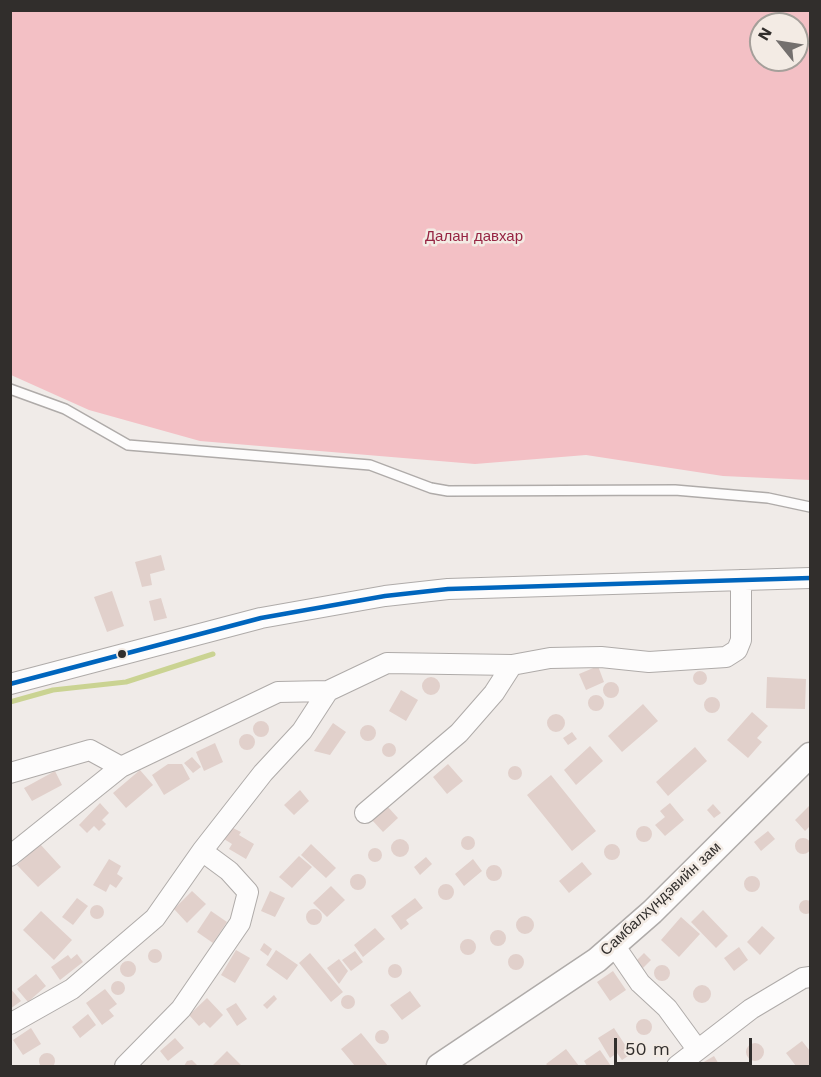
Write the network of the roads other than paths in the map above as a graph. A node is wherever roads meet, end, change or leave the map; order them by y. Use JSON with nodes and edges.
{"nodes":[{"id":1,"x":10,"y":389,"type":"edge"},
{"id":2,"x":810,"y":507,"type":"edge"},
{"id":3,"x":810,"y":578,"type":"edge"},
{"id":4,"x":741,"y":580,"type":"junction"},
{"id":5,"x":512,"y":665,"type":"junction"},
{"id":6,"x":10,"y":684,"type":"edge"},
{"id":7,"x":328,"y":691,"type":"junction"},
{"id":8,"x":810,"y":755,"type":"edge"},
{"id":9,"x":121,"y":767,"type":"junction"},
{"id":10,"x":10,"y":773,"type":"edge"},
{"id":11,"x":365,"y":813,"type":"dead end"},
{"id":12,"x":202,"y":851,"type":"junction"},
{"id":13,"x":10,"y":856,"type":"edge"},
{"id":14,"x":614,"y":945,"type":"junction"},
{"id":15,"x":810,"y":977,"type":"edge"},
{"id":16,"x":10,"y":1024,"type":"edge"},
{"id":17,"x":697,"y":1049,"type":"junction"},
{"id":18,"x":125,"y":1066,"type":"edge"},
{"id":19,"x":439,"y":1066,"type":"edge"},
{"id":20,"x":677,"y":1066,"type":"edge"}],
"edges":[{"from":1,"to":2,"type":"lane"},
{"from":3,"to":4,"type":"street"},
{"from":4,"to":5,"type":"street"},
{"from":4,"to":6,"type":"street"},
{"from":5,"to":7,"type":"street"},
{"from":5,"to":11,"type":"street"},
{"from":7,"to":9,"type":"street"},
{"from":7,"to":12,"type":"street"},
{"from":8,"to":14,"type":"street","name":"Самбалхүндэвийн зам"},
{"from":9,"to":10,"type":"street"},
{"from":9,"to":13,"type":"street"},
{"from":12,"to":16,"type":"street"},
{"from":12,"to":18,"type":"street"},
{"from":14,"to":17,"type":"street"},
{"from":14,"to":19,"type":"street","name":"Самбалхүндэвийн зам"},
{"from":15,"to":17,"type":"street"},
{"from":17,"to":20,"type":"street"}]}
